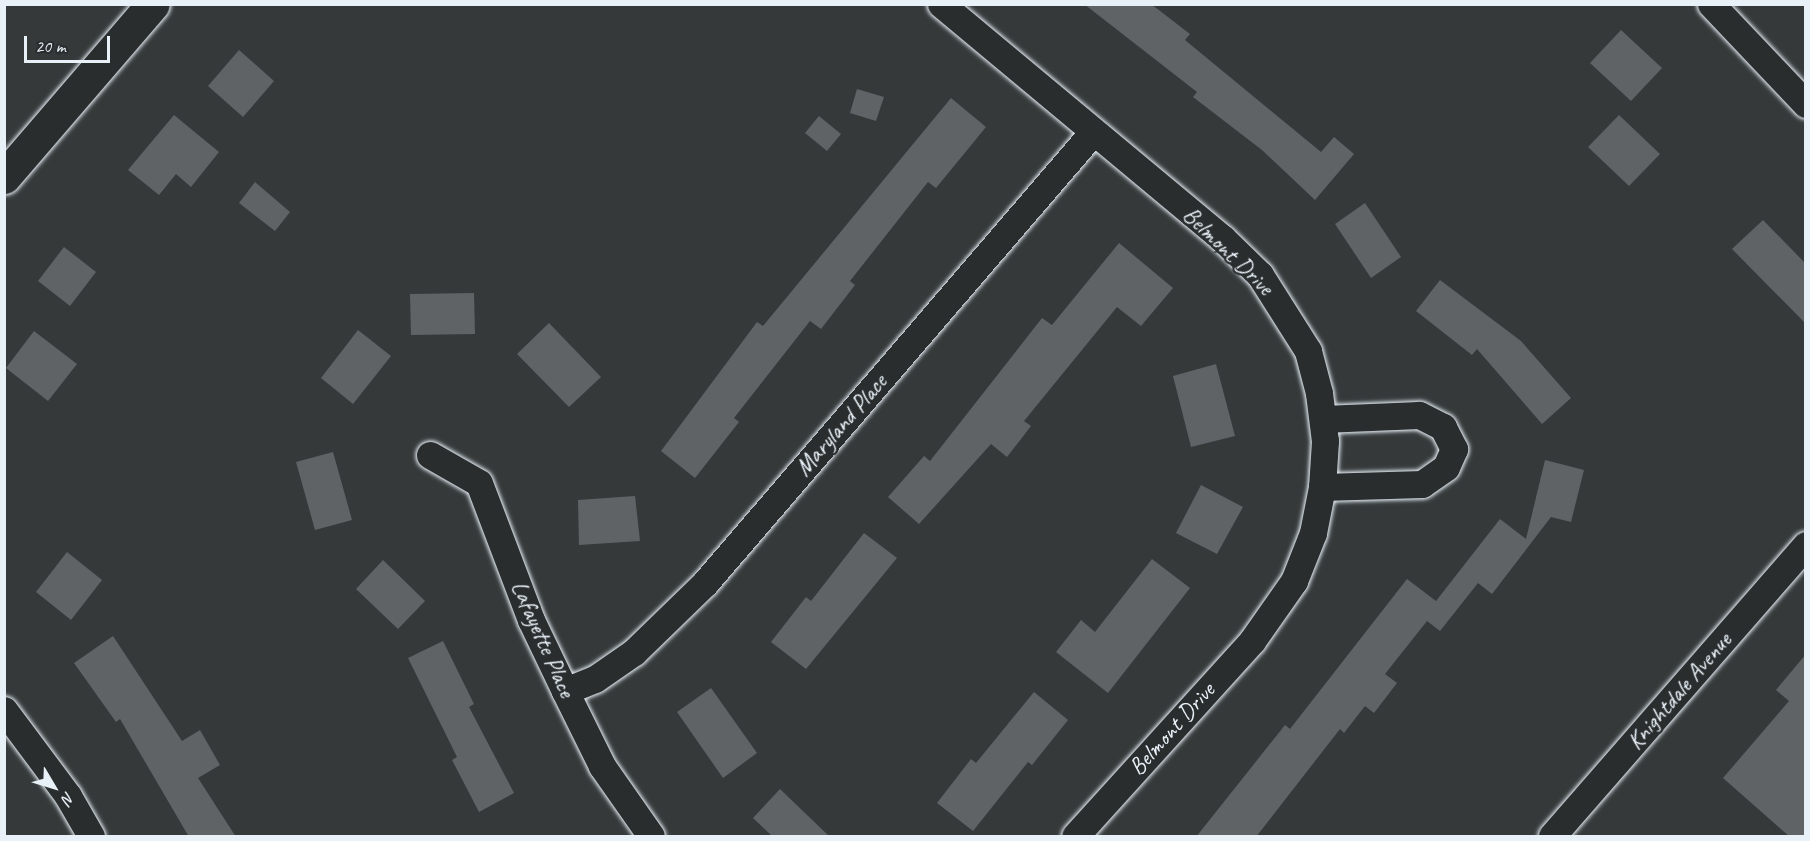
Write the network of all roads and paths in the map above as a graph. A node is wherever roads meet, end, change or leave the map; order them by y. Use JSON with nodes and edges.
{"nodes":[{"id":1,"x":153,"y":4,"type":"edge"},
{"id":2,"x":941,"y":4,"type":"edge"},
{"id":3,"x":1711,"y":4,"type":"edge"},
{"id":4,"x":1806,"y":104,"type":"edge"},
{"id":5,"x":1093,"y":132,"type":"junction"},
{"id":6,"x":4,"y":177,"type":"edge"},
{"id":7,"x":1323,"y":419,"type":"junction"},
{"id":8,"x":430,"y":455,"type":"dead end"},
{"id":9,"x":1322,"y":487,"type":"junction"},
{"id":10,"x":1806,"y":545,"type":"edge"},
{"id":11,"x":565,"y":692,"type":"junction"},
{"id":12,"x":4,"y":710,"type":"edge"},
{"id":13,"x":91,"y":837,"type":"edge"},
{"id":14,"x":651,"y":837,"type":"edge"},
{"id":15,"x":1075,"y":837,"type":"edge"},
{"id":16,"x":1552,"y":837,"type":"edge"}],
"edges":[{"from":1,"to":6,"type":"main road"},
{"from":2,"to":5,"type":"street","name":"Belmont Drive"},
{"from":3,"to":4,"type":"street"},
{"from":5,"to":7,"type":"street","name":"Belmont Drive"},
{"from":5,"to":11,"type":"street","name":"Maryland Place"},
{"from":7,"to":9,"type":"street","name":"Belmont Drive"},
{"from":7,"to":9,"type":"street"},
{"from":8,"to":11,"type":"street","name":"Lafayette Place"},
{"from":9,"to":15,"type":"street","name":"Belmont Drive"},
{"from":10,"to":16,"type":"street","name":"Knightdale Avenue"},
{"from":11,"to":14,"type":"street","name":"Lafayette Place"},
{"from":12,"to":13,"type":"street"}]}
